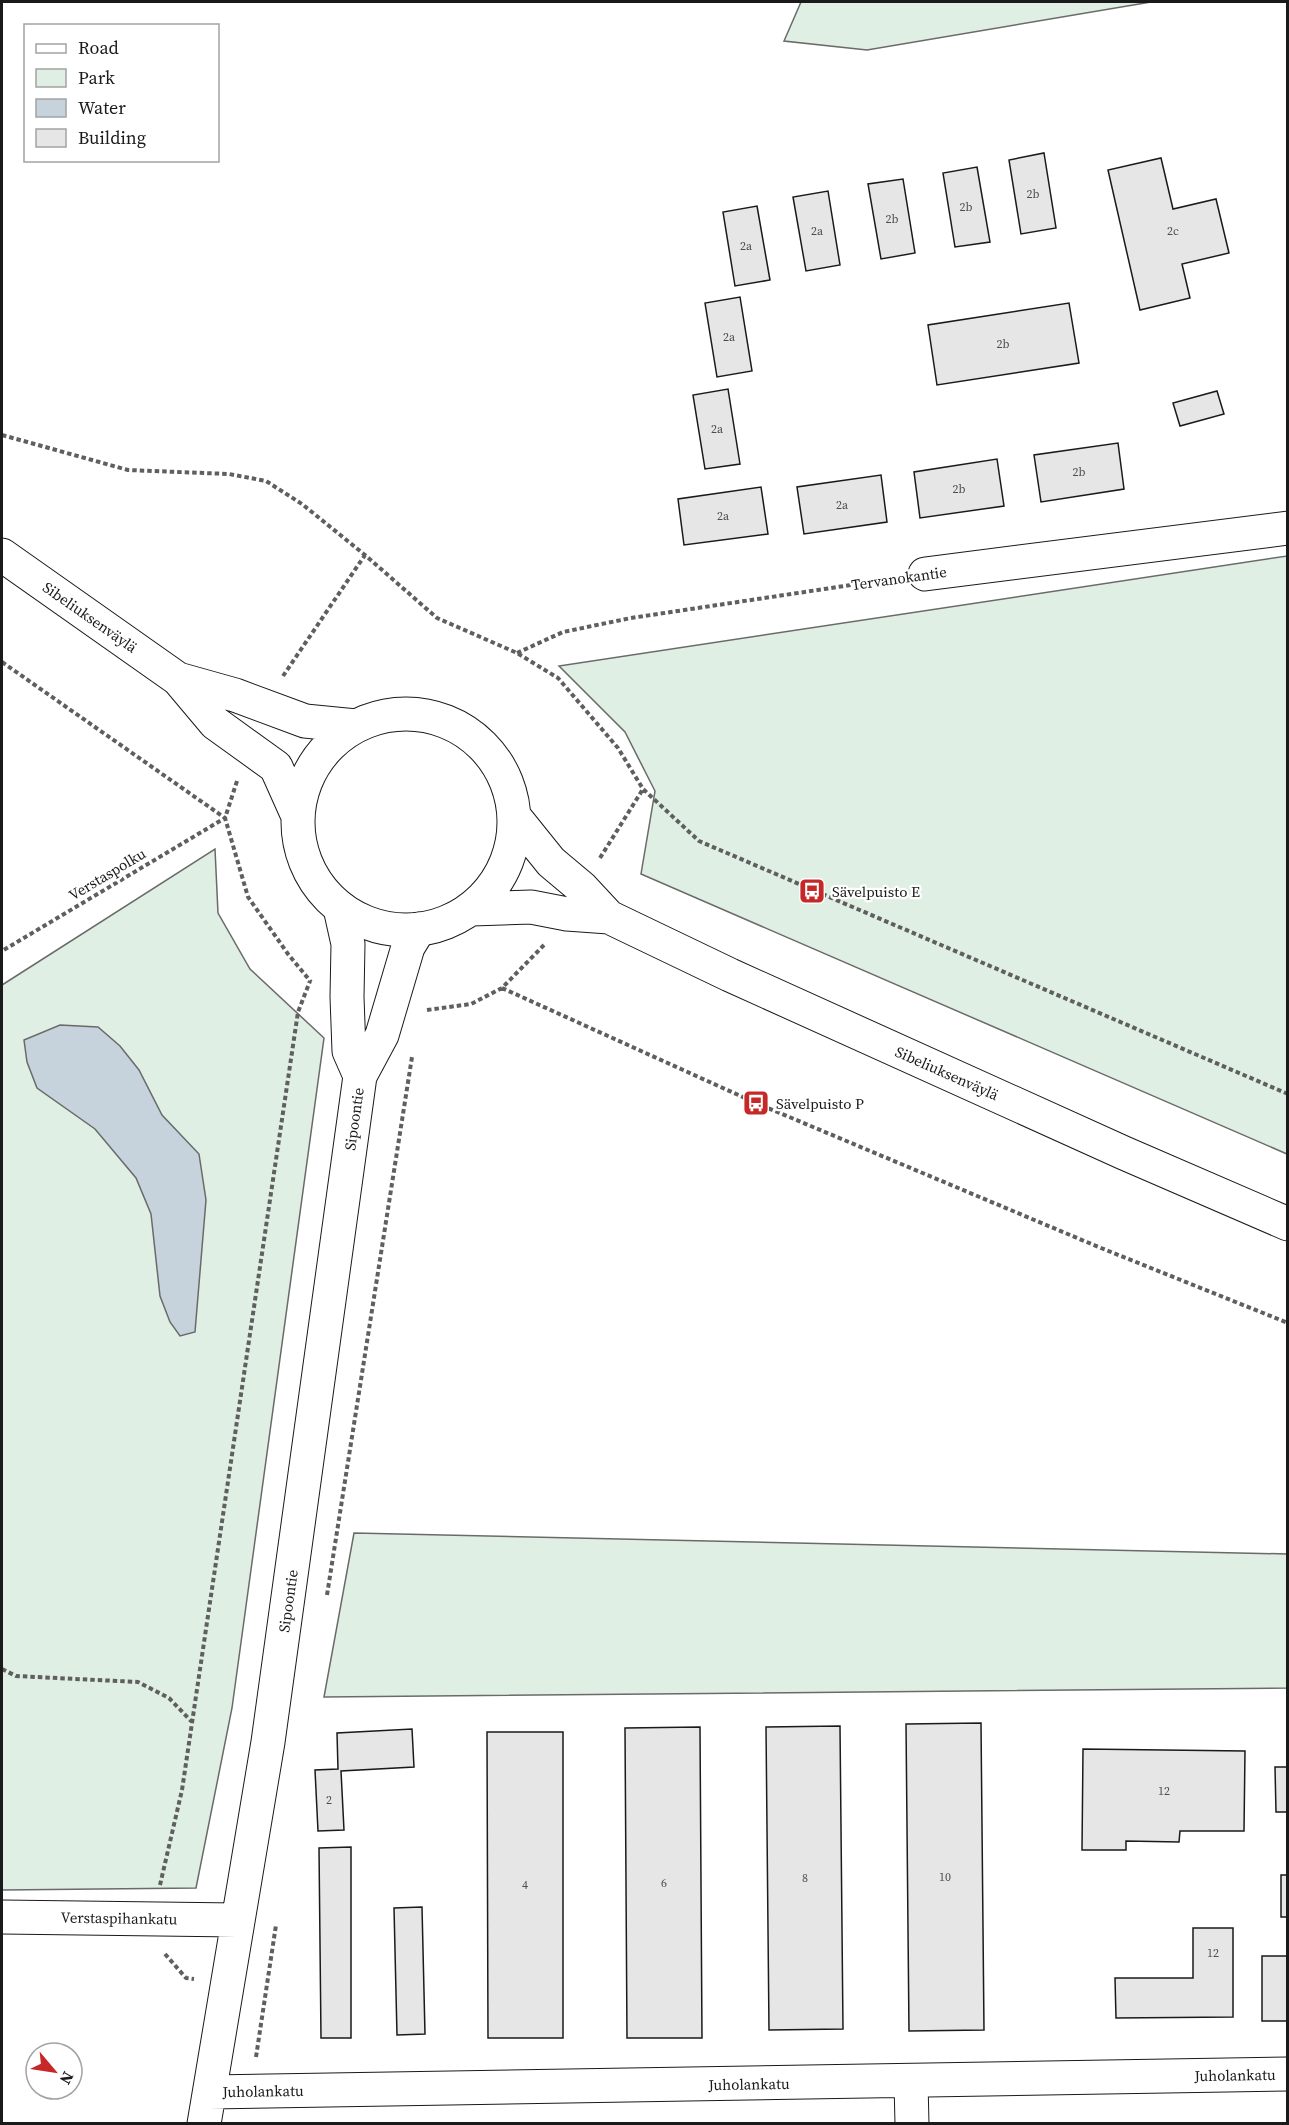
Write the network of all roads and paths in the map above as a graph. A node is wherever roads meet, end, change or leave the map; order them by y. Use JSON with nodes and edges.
{"nodes":[{"id":1,"x":2,"y":435,"type":"edge"},
{"id":2,"x":1287,"y":528,"type":"edge"},
{"id":3,"x":2,"y":555,"type":"edge"},
{"id":4,"x":925,"y":574,"type":"joint"},
{"id":5,"x":516,"y":653,"type":"junction"},
{"id":6,"x":2,"y":662,"type":"edge"},
{"id":7,"x":178,"y":679,"type":"junction"},
{"id":8,"x":356,"y":726,"type":"junction"},
{"id":9,"x":297,"y":814,"type":"junction"},
{"id":10,"x":514,"y":816,"type":"junction"},
{"id":11,"x":340,"y":908,"type":"junction"},
{"id":12,"x":472,"y":909,"type":"junction"},
{"id":13,"x":609,"y":917,"type":"junction"},
{"id":14,"x":419,"y":928,"type":"junction"},
{"id":15,"x":2,"y":951,"type":"edge"},
{"id":16,"x":310,"y":981,"type":"dead end"},
{"id":17,"x":502,"y":988,"type":"dead end"},
{"id":18,"x":414,"y":1046,"type":"dead end"},
{"id":19,"x":360,"y":1076,"type":"junction"},
{"id":20,"x":1287,"y":1094,"type":"edge"},
{"id":21,"x":1287,"y":1224,"type":"edge"},
{"id":22,"x":1287,"y":1323,"type":"edge"},
{"id":23,"x":326,"y":1599,"type":"dead end"},
{"id":24,"x":2,"y":1669,"type":"edge"},
{"id":25,"x":191,"y":1721,"type":"junction"},
{"id":26,"x":2,"y":1917,"type":"edge"},
{"id":27,"x":151,"y":1918,"type":"junction"},
{"id":28,"x":277,"y":1919,"type":"dead end"},
{"id":29,"x":237,"y":1920,"type":"junction"},
{"id":30,"x":227,"y":1984,"type":"junction"},
{"id":31,"x":266,"y":1990,"type":"junction"},
{"id":32,"x":1287,"y":2074,"type":"edge"},
{"id":33,"x":911,"y":2082,"type":"junction"},
{"id":34,"x":251,"y":2091,"type":"junction"},
{"id":35,"x":210,"y":2092,"type":"junction"},
{"id":36,"x":204,"y":2124,"type":"edge"},
{"id":37,"x":912,"y":2124,"type":"edge"}],
"edges":[{"from":1,"to":5,"type":"path"},
{"from":2,"to":4,"type":"street","name":"Tervanokantie"},
{"from":3,"to":7,"type":"street","name":"Sibeliuksenväylä"},
{"from":4,"to":5,"type":"path","name":"Tervanokantie"},
{"from":5,"to":20,"type":"path"},
{"from":6,"to":15,"type":"path","name":"Verstaspolku"},
{"from":7,"to":8,"type":"street","name":"Sibeliuksenväylä"},
{"from":7,"to":9,"type":"street","name":"Sibeliuksenväylä"},
{"from":8,"to":9,"type":"street"},
{"from":8,"to":10,"type":"street"},
{"from":9,"to":11,"type":"street"},
{"from":10,"to":12,"type":"street"},
{"from":10,"to":13,"type":"street","name":"Sibeliuksenväylä"},
{"from":11,"to":14,"type":"street"},
{"from":11,"to":19,"type":"street","name":"Sipoontie"},
{"from":12,"to":13,"type":"street","name":"Sibeliuksenväylä"},
{"from":12,"to":14,"type":"street"},
{"from":13,"to":21,"type":"street","name":"Sibeliuksenväylä"},
{"from":14,"to":19,"type":"street","name":"Sipoontie"},
{"from":16,"to":25,"type":"path"},
{"from":17,"to":22,"type":"path"},
{"from":18,"to":23,"type":"path"},
{"from":19,"to":29,"type":"street","name":"Sipoontie"},
{"from":24,"to":25,"type":"path"},
{"from":25,"to":27,"type":"path"},
{"from":26,"to":27,"type":"street","name":"Verstaspihankatu"},
{"from":27,"to":29,"type":"street","name":"Verstaspihankatu"},
{"from":27,"to":30,"type":"path"},
{"from":28,"to":31,"type":"path"},
{"from":29,"to":30,"type":"street","name":"Sipoontie"},
{"from":30,"to":31,"type":"path"},
{"from":30,"to":35,"type":"street","name":"Sipoontie"},
{"from":31,"to":34,"type":"path"},
{"from":32,"to":33,"type":"street","name":"Juholankatu"},
{"from":33,"to":34,"type":"street","name":"Juholankatu"},
{"from":33,"to":37,"type":"street"},
{"from":34,"to":35,"type":"street","name":"Juholankatu"},
{"from":35,"to":36,"type":"street","name":"Sipoontie"}]}
